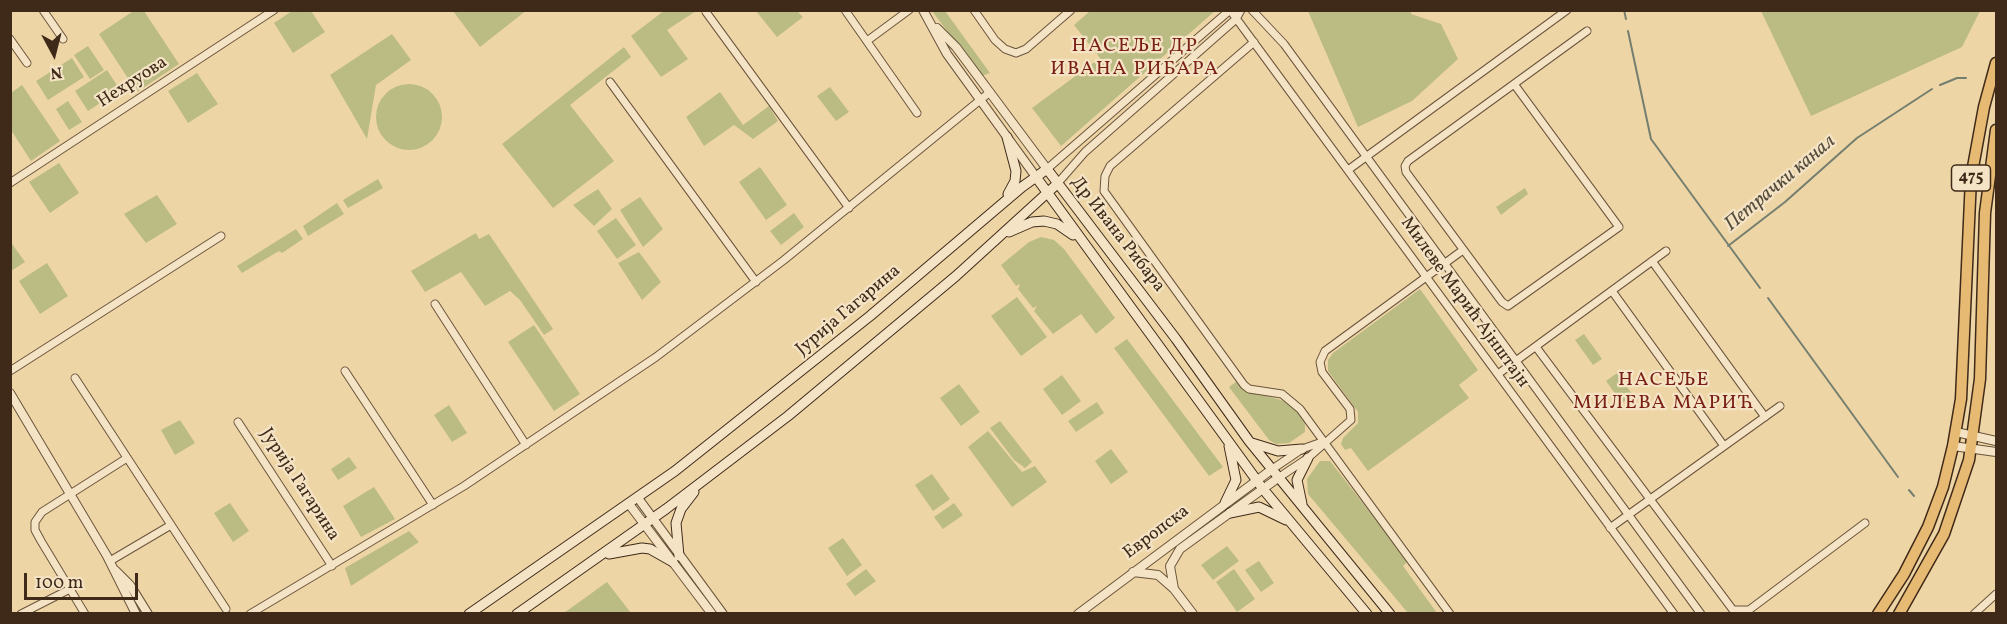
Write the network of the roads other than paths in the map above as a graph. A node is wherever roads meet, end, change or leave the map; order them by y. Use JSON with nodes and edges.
{"nodes":[{"id":1,"x":43,"y":10,"type":"edge"},
{"id":2,"x":274,"y":10,"type":"edge"},
{"id":3,"x":845,"y":10,"type":"edge"},
{"id":4,"x":909,"y":10,"type":"edge"},
{"id":5,"x":923,"y":10,"type":"edge"},
{"id":6,"x":974,"y":10,"type":"edge"},
{"id":7,"x":1071,"y":10,"type":"edge"},
{"id":8,"x":1230,"y":10,"type":"edge"},
{"id":9,"x":1241,"y":10,"type":"edge"},
{"id":10,"x":1252,"y":10,"type":"edge"},
{"id":11,"x":1567,"y":10,"type":"edge"},
{"id":12,"x":706,"y":12,"type":"dead end"},
{"id":13,"x":1236,"y":19,"type":"junction"},
{"id":14,"x":933,"y":24,"type":"junction"},
{"id":15,"x":1587,"y":31,"type":"dead end"},
{"id":16,"x":10,"y":39,"type":"edge"},
{"id":17,"x":63,"y":39,"type":"dead end"},
{"id":18,"x":867,"y":41,"type":"junction"},
{"id":19,"x":1254,"y":42,"type":"junction"},
{"id":20,"x":27,"y":63,"type":"dead end"},
{"id":21,"x":1996,"y":63,"type":"edge"},
{"id":22,"x":610,"y":82,"type":"dead end"},
{"id":23,"x":1514,"y":84,"type":"junction"},
{"id":24,"x":990,"y":92,"type":"junction"},
{"id":25,"x":980,"y":99,"type":"junction"},
{"id":26,"x":917,"y":112,"type":"dead end"},
{"id":27,"x":1996,"y":130,"type":"edge"},
{"id":28,"x":1007,"y":137,"type":"junction"},
{"id":29,"x":1365,"y":156,"type":"junction"},
{"id":30,"x":1047,"y":169,"type":"junction"},
{"id":31,"x":1348,"y":170,"type":"junction"},
{"id":32,"x":1036,"y":177,"type":"junction"},
{"id":33,"x":10,"y":183,"type":"edge"},
{"id":34,"x":1057,"y":184,"type":"junction"},
{"id":35,"x":1047,"y":194,"type":"junction"},
{"id":36,"x":1002,"y":203,"type":"junction"},
{"id":37,"x":849,"y":208,"type":"junction"},
{"id":38,"x":221,"y":236,"type":"dead end"},
{"id":39,"x":1002,"y":236,"type":"junction"},
{"id":40,"x":1081,"y":241,"type":"junction"},
{"id":41,"x":1463,"y":250,"type":"junction"},
{"id":42,"x":1666,"y":251,"type":"dead end"},
{"id":43,"x":1652,"y":261,"type":"junction"},
{"id":44,"x":1444,"y":264,"type":"junction"},
{"id":45,"x":1426,"y":277,"type":"junction"},
{"id":46,"x":756,"y":282,"type":"junction"},
{"id":47,"x":1612,"y":291,"type":"junction"},
{"id":48,"x":435,"y":304,"type":"dead end"},
{"id":49,"x":1536,"y":346,"type":"junction"},
{"id":50,"x":1516,"y":361,"type":"junction"},
{"id":51,"x":345,"y":370,"type":"dead end"},
{"id":52,"x":10,"y":371,"type":"edge"},
{"id":53,"x":1498,"y":374,"type":"junction"},
{"id":54,"x":75,"y":378,"type":"dead end"},
{"id":55,"x":10,"y":393,"type":"edge"},
{"id":56,"x":1780,"y":406,"type":"dead end"},
{"id":57,"x":1765,"y":417,"type":"junction"},
{"id":58,"x":238,"y":422,"type":"dead end"},
{"id":59,"x":1956,"y":432,"type":"junction"},
{"id":60,"x":1974,"y":435,"type":"junction"},
{"id":61,"x":1227,"y":438,"type":"junction"},
{"id":62,"x":1249,"y":441,"type":"junction"},
{"id":63,"x":1325,"y":441,"type":"junction"},
{"id":64,"x":1996,"y":441,"type":"edge"},
{"id":65,"x":526,"y":445,"type":"junction"},
{"id":66,"x":1724,"y":446,"type":"junction"},
{"id":67,"x":1953,"y":446,"type":"junction"},
{"id":68,"x":1302,"y":449,"type":"junction"},
{"id":69,"x":1971,"y":449,"type":"junction"},
{"id":70,"x":1996,"y":452,"type":"edge"},
{"id":71,"x":127,"y":458,"type":"junction"},
{"id":72,"x":1308,"y":458,"type":"junction"},
{"id":73,"x":1271,"y":470,"type":"junction"},
{"id":74,"x":1278,"y":478,"type":"junction"},
{"id":75,"x":1257,"y":480,"type":"junction"},
{"id":76,"x":701,"y":483,"type":"junction"},
{"id":77,"x":1263,"y":489,"type":"junction"},
{"id":78,"x":70,"y":494,"type":"junction"},
{"id":79,"x":638,"y":498,"type":"junction"},
{"id":80,"x":1649,"y":500,"type":"junction"},
{"id":81,"x":1225,"y":503,"type":"junction"},
{"id":82,"x":629,"y":504,"type":"junction"},
{"id":83,"x":433,"y":505,"type":"junction"},
{"id":84,"x":1230,"y":513,"type":"junction"},
{"id":85,"x":1628,"y":514,"type":"junction"},
{"id":86,"x":652,"y":519,"type":"junction"},
{"id":87,"x":1310,"y":520,"type":"junction"},
{"id":88,"x":1865,"y":523,"type":"dead end"},
{"id":89,"x":171,"y":525,"type":"junction"},
{"id":90,"x":643,"y":525,"type":"junction"},
{"id":91,"x":1296,"y":528,"type":"junction"},
{"id":92,"x":1610,"y":528,"type":"junction"},
{"id":93,"x":596,"y":559,"type":"junction"},
{"id":94,"x":676,"y":559,"type":"junction"},
{"id":95,"x":110,"y":561,"type":"junction"},
{"id":96,"x":332,"y":566,"type":"junction"},
{"id":97,"x":115,"y":570,"type":"junction"},
{"id":98,"x":1133,"y":572,"type":"junction"},
{"id":99,"x":70,"y":589,"type":"junction"},
{"id":100,"x":1174,"y":589,"type":"junction"},
{"id":101,"x":1996,"y":594,"type":"edge"},
{"id":102,"x":226,"y":609,"type":"dead end"},
{"id":103,"x":21,"y":614,"type":"edge"},
{"id":104,"x":85,"y":614,"type":"edge"},
{"id":105,"x":136,"y":614,"type":"edge"},
{"id":106,"x":148,"y":614,"type":"edge"},
{"id":107,"x":250,"y":614,"type":"edge"},
{"id":108,"x":469,"y":614,"type":"edge"},
{"id":109,"x":517,"y":614,"type":"edge"},
{"id":110,"x":712,"y":614,"type":"edge"},
{"id":111,"x":723,"y":614,"type":"edge"},
{"id":112,"x":1078,"y":614,"type":"edge"},
{"id":113,"x":1193,"y":614,"type":"edge"},
{"id":114,"x":1368,"y":614,"type":"edge"},
{"id":115,"x":1390,"y":614,"type":"edge"},
{"id":116,"x":1450,"y":614,"type":"edge"},
{"id":117,"x":1674,"y":614,"type":"edge"},
{"id":118,"x":1701,"y":614,"type":"edge"},
{"id":119,"x":1878,"y":614,"type":"edge"},
{"id":120,"x":1899,"y":614,"type":"edge"},
{"id":121,"x":1974,"y":614,"type":"edge"}],
"edges":[{"from":1,"to":17,"type":"street"},
{"from":2,"to":33,"type":"street","name":"Нехруова"},
{"from":3,"to":18,"type":"street"},
{"from":4,"to":18,"type":"street"},
{"from":5,"to":14,"type":"street","name":"Др Ивана Рибара"},
{"from":6,"to":7,"type":"street"},
{"from":8,"to":13,"type":"street","name":"Милеве Марић Ајнштајн"},
{"from":8,"to":30,"type":"street","name":"Јурија Гагарина"},
{"from":9,"to":13,"type":"street"},
{"from":10,"to":29,"type":"street","name":"Милеве Марић Ајнштајн"},
{"from":11,"to":29,"type":"street"},
{"from":12,"to":37,"type":"street"},
{"from":13,"to":19,"type":"street","name":"Милеве Марић Ајнштајн"},
{"from":13,"to":34,"type":"street"},
{"from":14,"to":24,"type":"street","name":"Др Ивана Рибара"},
{"from":14,"to":25,"type":"street","name":"Др Ивана Рибара"},
{"from":15,"to":23,"type":"street","name":"Милеве Марић Ајнштајн"},
{"from":16,"to":20,"type":"street"},
{"from":18,"to":26,"type":"street"},
{"from":19,"to":31,"type":"street","name":"Милеве Марић Ајнштајн"},
{"from":19,"to":63,"type":"street","name":"Др Ивана Рибара"},
{"from":21,"to":59,"type":"highway","number":"475"},
{"from":22,"to":46,"type":"street"},
{"from":23,"to":41,"type":"street","name":"Милеве Марић Ајнштајн"},
{"from":23,"to":41,"type":"street","name":"Милеве Марић Ајнштајн"},
{"from":24,"to":25,"type":"street","name":"Јурија Гагарина"},
{"from":24,"to":30,"type":"street","name":"Др Ивана Рибара"},
{"from":25,"to":28,"type":"street","name":"Др Ивана Рибара"},
{"from":25,"to":37,"type":"street","name":"Јурија Гагарина"},
{"from":27,"to":60,"type":"highway","number":"475"},
{"from":28,"to":32,"type":"street","name":"Др Ивана Рибара"},
{"from":28,"to":36,"type":"main road"},
{"from":29,"to":31,"type":"street"},
{"from":29,"to":44,"type":"street","name":"Милеве Марић Ајнштајн"},
{"from":30,"to":32,"type":"main road","name":"Јурија Гагарина"},
{"from":30,"to":34,"type":"main road","name":"Др Ивана Рибара"},
{"from":31,"to":45,"type":"street","name":"Милеве Марић Ајнштајн"},
{"from":32,"to":35,"type":"main road","name":"Др Ивана Рибара"},
{"from":32,"to":36,"type":"main road","name":"Јурија Гагарина"},
{"from":34,"to":35,"type":"main road"},
{"from":34,"to":62,"type":"main road","name":"Др Ивана Рибара"},
{"from":35,"to":39,"type":"main road"},
{"from":35,"to":40,"type":"main road","name":"Др Ивана Рибара"},
{"from":36,"to":79,"type":"main road","name":"Јурија Гагарина"},
{"from":37,"to":46,"type":"street","name":"Јурија Гагарина"},
{"from":38,"to":52,"type":"street"},
{"from":39,"to":40,"type":"main road"},
{"from":39,"to":76,"type":"main road"},
{"from":40,"to":61,"type":"main road","name":"Др Ивана Рибара"},
{"from":41,"to":44,"type":"street"},
{"from":42,"to":43,"type":"street","name":"Милеве Марић Ајнштајн"},
{"from":43,"to":47,"type":"street","name":"Милеве Марић Ајнштајн"},
{"from":43,"to":57,"type":"street"},
{"from":44,"to":45,"type":"street"},
{"from":44,"to":50,"type":"street","name":"Милеве Марић Ајнштајн"},
{"from":45,"to":53,"type":"street","name":"Милеве Марић Ајнштајн"},
{"from":45,"to":63,"type":"street"},
{"from":46,"to":65,"type":"street","name":"Јурија Гагарина"},
{"from":47,"to":49,"type":"street","name":"Милеве Марић Ајнштајн"},
{"from":47,"to":66,"type":"street"},
{"from":48,"to":65,"type":"street"},
{"from":49,"to":50,"type":"street","name":"Милеве Марић Ајнштајн"},
{"from":49,"to":80,"type":"street","name":"Милеве Марић Ајнштајн"},
{"from":50,"to":53,"type":"street"},
{"from":50,"to":85,"type":"street","name":"Милеве Марић Ајнштајн"},
{"from":51,"to":83,"type":"street"},
{"from":53,"to":92,"type":"street","name":"Милеве Марић Ајнштајн"},
{"from":54,"to":71,"type":"street"},
{"from":55,"to":78,"type":"street"},
{"from":56,"to":57,"type":"street"},
{"from":57,"to":66,"type":"street"},
{"from":58,"to":96,"type":"street","name":"Јурија Гагарина"},
{"from":59,"to":60,"type":"street"},
{"from":59,"to":67,"type":"highway","number":"475"},
{"from":60,"to":64,"type":"street"},
{"from":60,"to":69,"type":"highway","number":"475"},
{"from":61,"to":75,"type":"main road","name":"Др Ивана Рибара"},
{"from":61,"to":81,"type":"main road"},
{"from":62,"to":68,"type":"main road"},
{"from":62,"to":73,"type":"main road","name":"Др Ивана Рибара"},
{"from":63,"to":68,"type":"street"},
{"from":63,"to":72,"type":"street"},
{"from":63,"to":116,"type":"street","name":"Др Ивана Рибара"},
{"from":65,"to":83,"type":"street","name":"Јурија Гагарина"},
{"from":66,"to":80,"type":"street"},
{"from":67,"to":69,"type":"street"},
{"from":67,"to":119,"type":"highway","number":"475"},
{"from":68,"to":73,"type":"street"},
{"from":69,"to":70,"type":"street"},
{"from":69,"to":120,"type":"highway","number":"475"},
{"from":71,"to":78,"type":"street"},
{"from":71,"to":89,"type":"street"},
{"from":72,"to":74,"type":"street"},
{"from":72,"to":87,"type":"main road"},
{"from":73,"to":74,"type":"main road","name":"Др Ивана Рибара"},
{"from":73,"to":75,"type":"street"},
{"from":74,"to":77,"type":"street"},
{"from":74,"to":87,"type":"main road","name":"Др Ивана Рибара"},
{"from":75,"to":77,"type":"main road","name":"Др Ивана Рибара"},
{"from":75,"to":81,"type":"street","name":"Европска"},
{"from":76,"to":86,"type":"main road"},
{"from":76,"to":94,"type":"main road"},
{"from":77,"to":84,"type":"street","name":"Европска"},
{"from":77,"to":91,"type":"main road","name":"Др Ивана Рибара"},
{"from":78,"to":95,"type":"street"},
{"from":78,"to":99,"type":"street"},
{"from":79,"to":82,"type":"main road","name":"Јурија Гагарина"},
{"from":79,"to":86,"type":"street"},
{"from":80,"to":85,"type":"street"},
{"from":80,"to":88,"type":"street","name":"Милеве Марић Ајнштајн"},
{"from":81,"to":98,"type":"street","name":"Европска"},
{"from":82,"to":90,"type":"street"},
{"from":82,"to":108,"type":"main road","name":"Јурија Гагарина"},
{"from":83,"to":96,"type":"street","name":"Јурија Гагарина"},
{"from":84,"to":91,"type":"main road"},
{"from":84,"to":100,"type":"street","name":"Европска"},
{"from":85,"to":92,"type":"street"},
{"from":85,"to":118,"type":"street","name":"Милеве Марић Ајнштајн"},
{"from":86,"to":90,"type":"main road"},
{"from":86,"to":94,"type":"street"},
{"from":87,"to":115,"type":"main road","name":"Др Ивана Рибара"},
{"from":89,"to":95,"type":"street"},
{"from":89,"to":102,"type":"street"},
{"from":90,"to":93,"type":"main road"},
{"from":90,"to":94,"type":"street"},
{"from":91,"to":114,"type":"main road","name":"Др Ивана Рибара"},
{"from":92,"to":117,"type":"street","name":"Милеве Марић Ајнштајн"},
{"from":93,"to":94,"type":"main road"},
{"from":93,"to":109,"type":"main road"},
{"from":94,"to":110,"type":"street"},
{"from":94,"to":111,"type":"street"},
{"from":95,"to":97,"type":"street"},
{"from":96,"to":107,"type":"street","name":"Јурија Гагарина"},
{"from":97,"to":105,"type":"street"},
{"from":97,"to":106,"type":"street"},
{"from":98,"to":100,"type":"street"},
{"from":98,"to":112,"type":"street","name":"Европска"},
{"from":99,"to":103,"type":"street"},
{"from":99,"to":104,"type":"street"},
{"from":100,"to":113,"type":"street"},
{"from":101,"to":121,"type":"street"}]}
